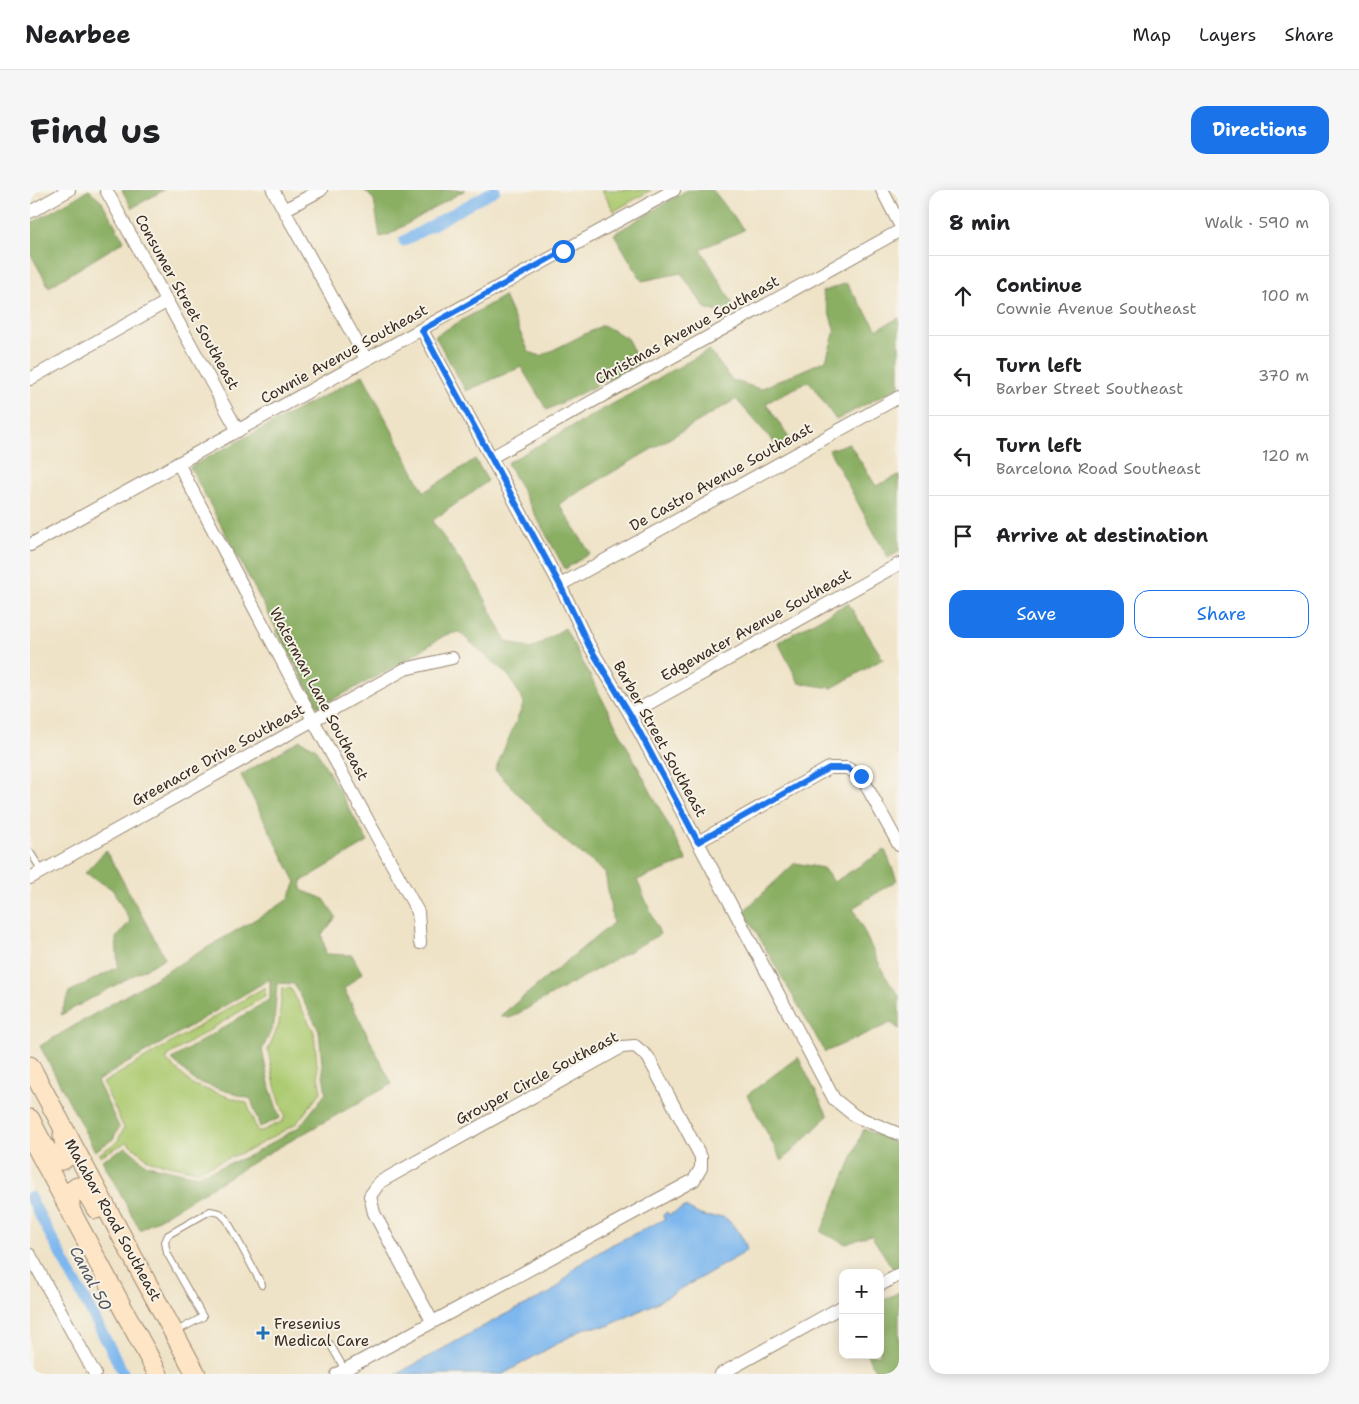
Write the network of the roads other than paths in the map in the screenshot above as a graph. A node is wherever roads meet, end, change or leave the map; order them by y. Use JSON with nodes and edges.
{"nodes":[{"id":1,"x":69,"y":190,"type":"edge"},
{"id":2,"x":106,"y":190,"type":"edge"},
{"id":3,"x":273,"y":190,"type":"edge"},
{"id":4,"x":320,"y":190,"type":"edge"},
{"id":5,"x":674,"y":190,"type":"edge"},
{"id":6,"x":882,"y":190,"type":"edge"},
{"id":7,"x":284,"y":210,"type":"junction"},
{"id":8,"x":30,"y":212,"type":"edge"},
{"id":9,"x":899,"y":223,"type":"edge"},
{"id":10,"x":899,"y":231,"type":"edge"},
{"id":11,"x":168,"y":301,"type":"junction"},
{"id":12,"x":422,"y":330,"type":"junction"},
{"id":13,"x":366,"y":359,"type":"junction"},
{"id":14,"x":30,"y":379,"type":"edge"},
{"id":15,"x":899,"y":397,"type":"edge"},
{"id":16,"x":238,"y":431,"type":"junction"},
{"id":17,"x":492,"y":458,"type":"junction"},
{"id":18,"x":178,"y":463,"type":"junction"},
{"id":19,"x":30,"y":545,"type":"edge"},
{"id":20,"x":899,"y":564,"type":"edge"},
{"id":21,"x":560,"y":585,"type":"junction"},
{"id":22,"x":452,"y":658,"type":"dead end"},
{"id":23,"x":630,"y":714,"type":"junction"},
{"id":24,"x":313,"y":720,"type":"junction"},
{"id":25,"x":698,"y":842,"type":"junction"},
{"id":26,"x":899,"y":845,"type":"edge"},
{"id":27,"x":30,"y":852,"type":"edge"},
{"id":28,"x":42,"y":871,"type":"junction"},
{"id":29,"x":30,"y":878,"type":"edge"},
{"id":30,"x":420,"y":943,"type":"dead end"},
{"id":31,"x":30,"y":1066,"type":"edge"},
{"id":32,"x":30,"y":1119,"type":"edge"},
{"id":33,"x":62,"y":1127,"type":"junction"},
{"id":34,"x":899,"y":1134,"type":"edge"},
{"id":35,"x":30,"y":1135,"type":"edge"},
{"id":36,"x":70,"y":1210,"type":"junction"},
{"id":37,"x":30,"y":1255,"type":"edge"},
{"id":38,"x":899,"y":1275,"type":"edge"},
{"id":39,"x":884,"y":1284,"type":"edge"},
{"id":40,"x":262,"y":1285,"type":"dead end"},
{"id":41,"x":151,"y":1289,"type":"junction"},
{"id":42,"x":839,"y":1308,"type":"edge"},
{"id":43,"x":432,"y":1322,"type":"junction"},
{"id":44,"x":174,"y":1332,"type":"junction"},
{"id":45,"x":330,"y":1344,"type":"dead end"},
{"id":46,"x":341,"y":1372,"type":"edge"},
{"id":47,"x":95,"y":1374,"type":"edge"},
{"id":48,"x":158,"y":1374,"type":"edge"},
{"id":49,"x":196,"y":1374,"type":"edge"},
{"id":50,"x":721,"y":1374,"type":"edge"}],
"edges":[{"from":1,"to":8,"type":"street"},
{"from":2,"to":11,"type":"street","name":"Consumer Street Southeast"},
{"from":3,"to":7,"type":"street"},
{"from":4,"to":7,"type":"street"},
{"from":5,"to":12,"type":"street","name":"Cownie Avenue Southeast"},
{"from":6,"to":9,"type":"street"},
{"from":7,"to":13,"type":"street"},
{"from":10,"to":17,"type":"street","name":"Christmas Avenue Southeast"},
{"from":11,"to":14,"type":"street"},
{"from":11,"to":16,"type":"street","name":"Consumer Street Southeast"},
{"from":12,"to":13,"type":"street","name":"Cownie Avenue Southeast"},
{"from":12,"to":17,"type":"street","name":"Barber Street Southeast"},
{"from":13,"to":16,"type":"street","name":"Cownie Avenue Southeast"},
{"from":15,"to":21,"type":"street","name":"De Castro Avenue Southeast"},
{"from":16,"to":18,"type":"street","name":"Cownie Avenue Southeast"},
{"from":17,"to":21,"type":"street","name":"Barber Street Southeast"},
{"from":18,"to":19,"type":"street","name":"Cownie Avenue Southeast"},
{"from":18,"to":24,"type":"street","name":"Waterman Lane Southeast"},
{"from":20,"to":23,"type":"street","name":"Edgewater Avenue Southeast"},
{"from":21,"to":23,"type":"street","name":"Barber Street Southeast"},
{"from":22,"to":24,"type":"street","name":"Greenacre Drive Southeast"},
{"from":23,"to":25,"type":"street","name":"Barber Street Southeast"},
{"from":24,"to":28,"type":"street","name":"Greenacre Drive Southeast"},
{"from":24,"to":30,"type":"street","name":"Waterman Lane Southeast"},
{"from":25,"to":26,"type":"street"},
{"from":25,"to":34,"type":"street","name":"Barber Street Southeast"},
{"from":27,"to":28,"type":"lane"},
{"from":28,"to":29,"type":"street","name":"Greenacre Drive Southeast"},
{"from":31,"to":33,"type":"main road","name":"Malabar Road Southeast"},
{"from":32,"to":33,"type":"main road"},
{"from":33,"to":41,"type":"main road","name":"Malabar Road Southeast"},
{"from":35,"to":36,"type":"main road"},
{"from":36,"to":41,"type":"main road"},
{"from":36,"to":48,"type":"main road"},
{"from":37,"to":47,"type":"street"},
{"from":38,"to":39,"type":"street"},
{"from":40,"to":44,"type":"lane"},
{"from":41,"to":44,"type":"main road","name":"Malabar Road Southeast"},
{"from":42,"to":50,"type":"street"},
{"from":43,"to":43,"type":"street","name":"Grouper Circle Southeast"},
{"from":43,"to":46,"type":"street","name":"Grouper Circle Southeast"},
{"from":44,"to":49,"type":"main road","name":"Malabar Road Southeast"},
{"from":45,"to":46,"type":"lane"}]}
